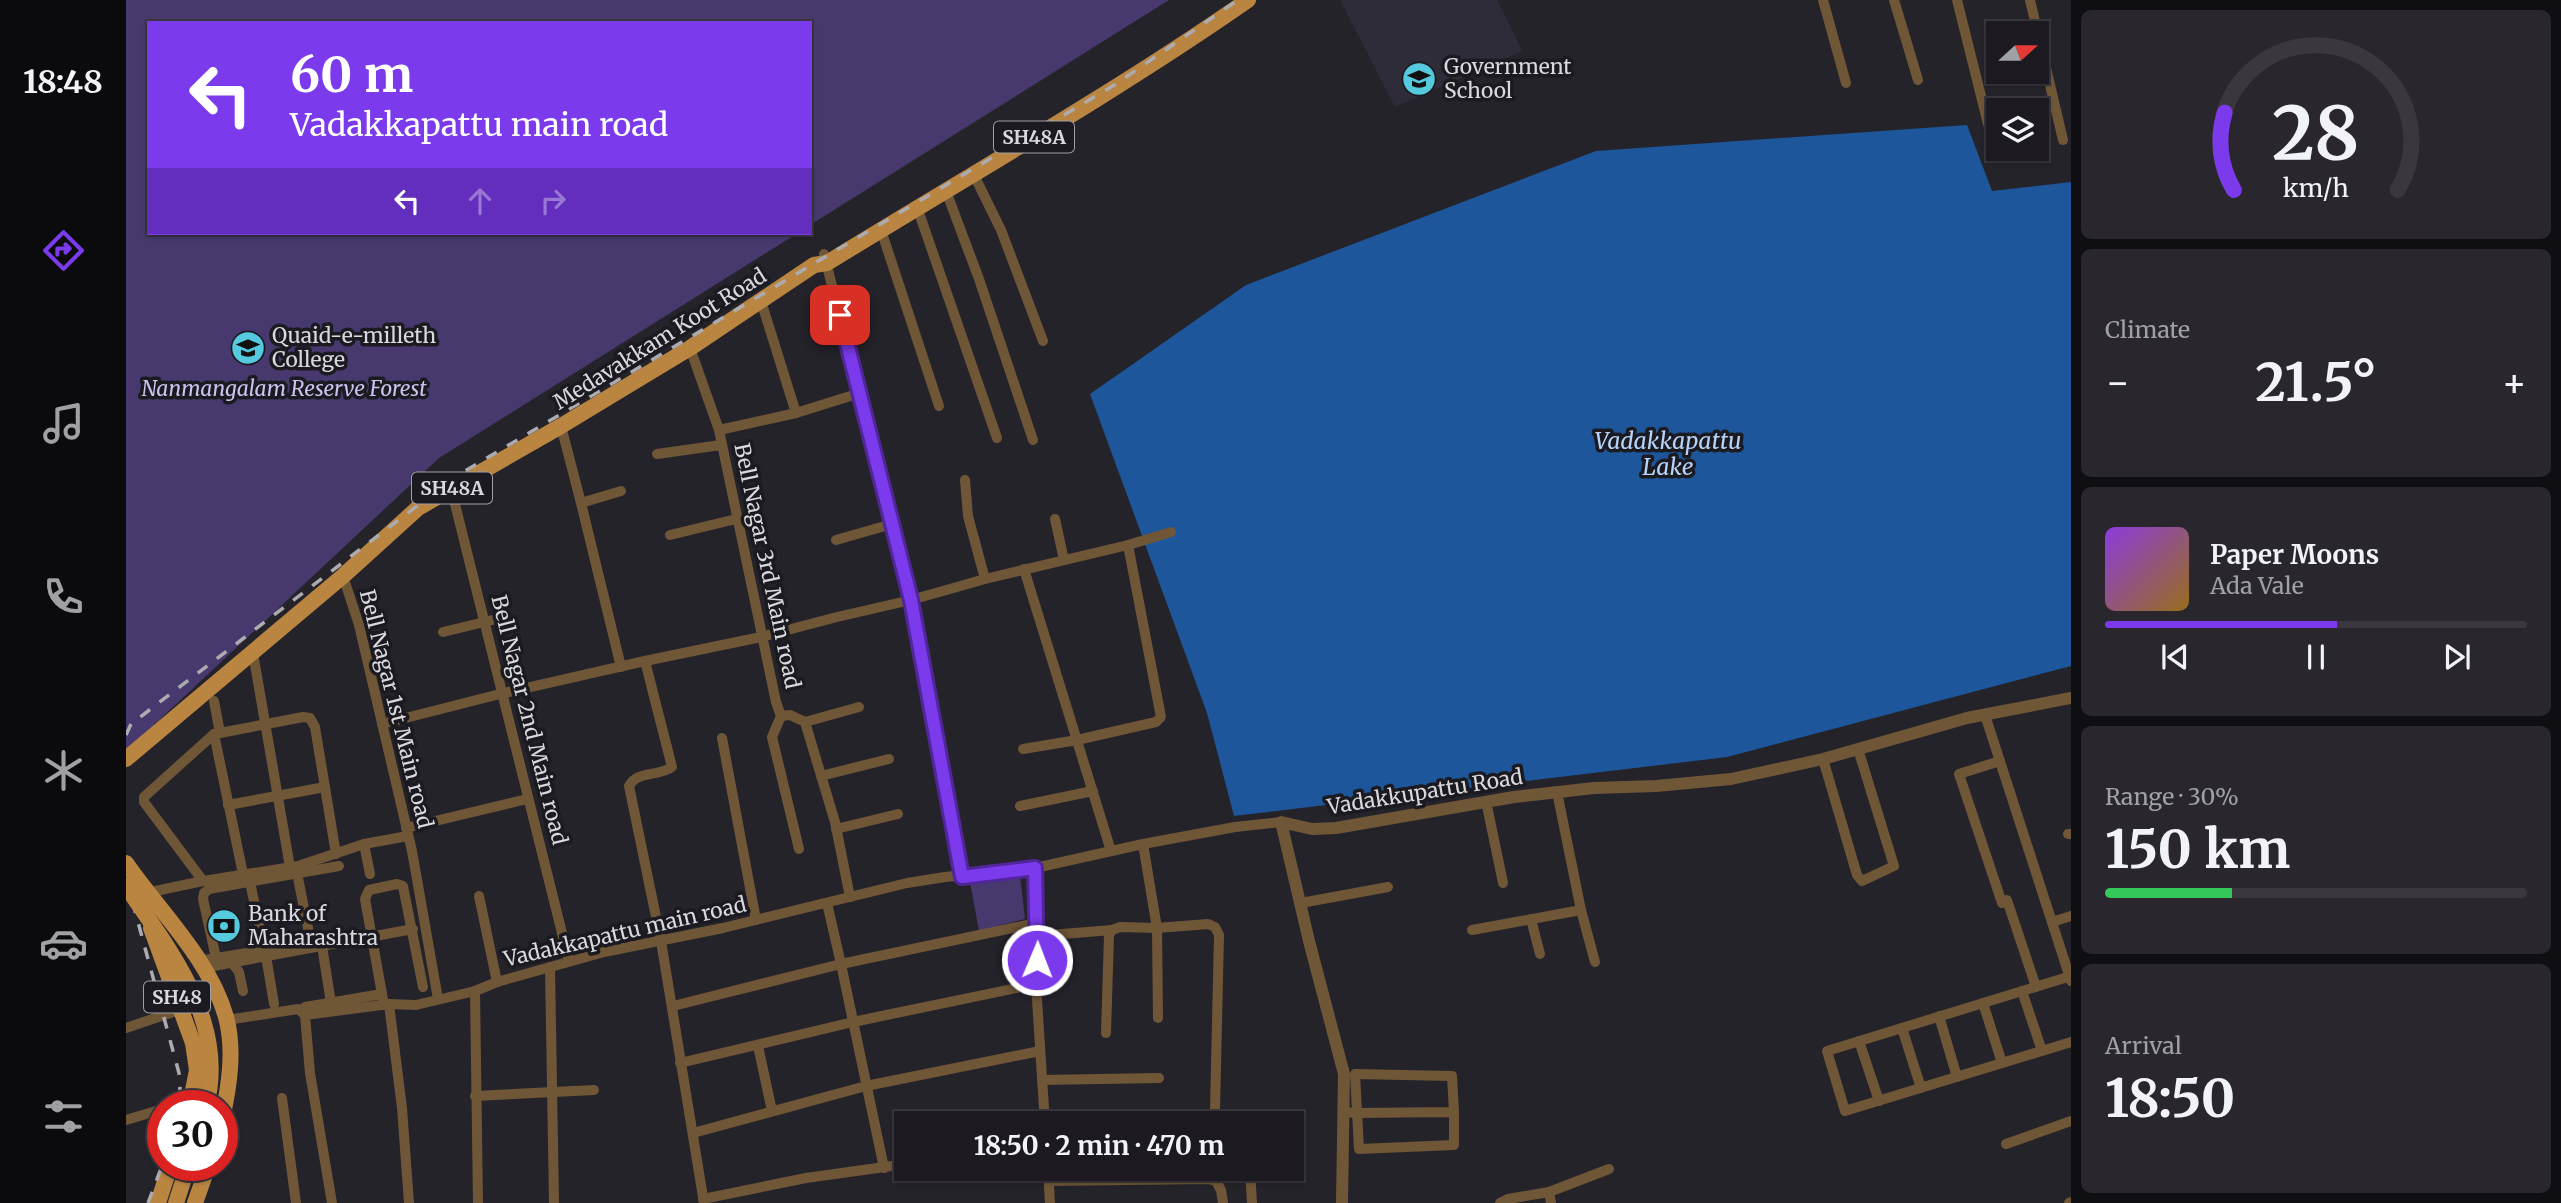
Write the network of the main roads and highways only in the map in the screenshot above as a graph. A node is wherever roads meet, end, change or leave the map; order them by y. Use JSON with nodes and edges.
{"nodes":[{"id":1,"x":1233,"y":0,"type":"edge"},
{"id":2,"x":1248,"y":0,"type":"edge"},
{"id":3,"x":822,"y":261,"type":"junction"},
{"id":4,"x":126,"y":760,"type":"edge"},
{"id":5,"x":126,"y":863,"type":"edge"},
{"id":6,"x":126,"y":880,"type":"edge"},
{"id":7,"x":126,"y":886,"type":"edge"},
{"id":8,"x":197,"y":1070,"type":"junction"},
{"id":9,"x":230,"y":1070,"type":"junction"},
{"id":10,"x":193,"y":1090,"type":"edge"},
{"id":11,"x":208,"y":1090,"type":"edge"},
{"id":12,"x":227,"y":1090,"type":"edge"},
{"id":13,"x":165,"y":1181,"type":"edge"},
{"id":14,"x":183,"y":1181,"type":"edge"},
{"id":15,"x":203,"y":1181,"type":"edge"},
{"id":16,"x":158,"y":1203,"type":"edge"},
{"id":17,"x":176,"y":1203,"type":"edge"},
{"id":18,"x":195,"y":1203,"type":"edge"}],
"edges":[{"from":1,"to":3,"type":"main road","number":"SH48A"},
{"from":2,"to":3,"type":"main road","name":"Medavakkam Koot Road","number":"SH48A"},
{"from":3,"to":4,"type":"main road","name":"Medavakkam Koot Road","number":"SH48A"},
{"from":5,"to":9,"type":"main road","number":"SH48"},
{"from":6,"to":8,"type":"main road","number":"SH48"},
{"from":7,"to":11,"type":"main road","bridge":true},
{"from":8,"to":9,"type":"main road"},
{"from":8,"to":10,"type":"main road","number":"SH48"},
{"from":9,"to":12,"type":"main road","number":"SH48"},
{"from":13,"to":16,"type":"main road"},
{"from":14,"to":17,"type":"main road"},
{"from":15,"to":18,"type":"main road"}]}
